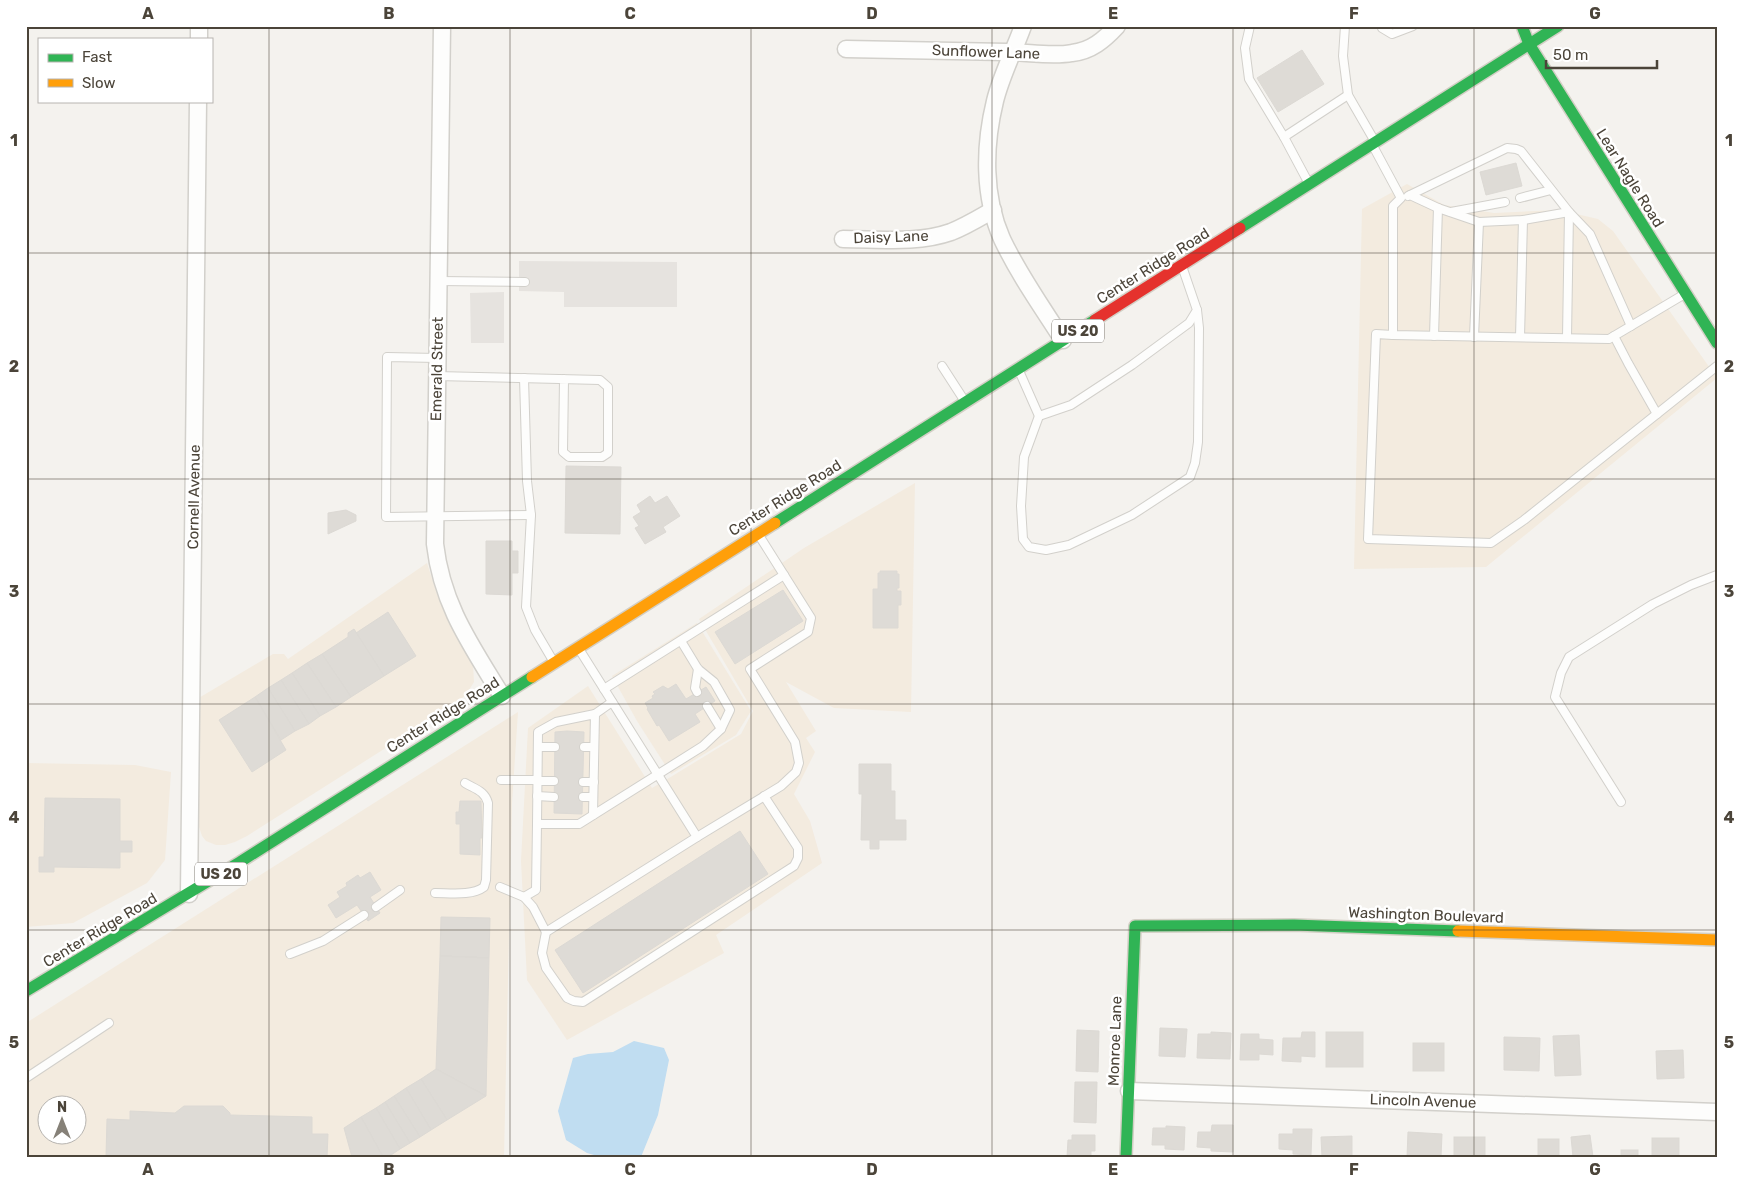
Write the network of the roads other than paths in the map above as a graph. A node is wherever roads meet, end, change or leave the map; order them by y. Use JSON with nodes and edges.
{"nodes":[{"id":1,"x":442,"y":26,"type":"edge"},
{"id":2,"x":1023,"y":26,"type":"edge"},
{"id":3,"x":1117,"y":26,"type":"edge"},
{"id":4,"x":1250,"y":26,"type":"edge"},
{"id":5,"x":1345,"y":26,"type":"edge"},
{"id":6,"x":1381,"y":26,"type":"edge"},
{"id":7,"x":1412,"y":26,"type":"edge"},
{"id":8,"x":1522,"y":26,"type":"edge"},
{"id":9,"x":1558,"y":26,"type":"edge"},
{"id":10,"x":1529,"y":44,"type":"junction"},
{"id":11,"x":846,"y":49,"type":"dead end"},
{"id":12,"x":1013,"y":52,"type":"junction"},
{"id":13,"x":1348,"y":95,"type":"junction"},
{"id":14,"x":198,"y":102,"type":"edge"},
{"id":15,"x":1284,"y":137,"type":"junction"},
{"id":16,"x":1374,"y":143,"type":"junction"},
{"id":17,"x":1309,"y":184,"type":"junction"},
{"id":18,"x":1552,"y":190,"type":"junction"},
{"id":19,"x":1410,"y":195,"type":"junction"},
{"id":20,"x":1401,"y":198,"type":"junction"},
{"id":21,"x":1520,"y":198,"type":"dead end"},
{"id":22,"x":1505,"y":202,"type":"dead end"},
{"id":23,"x":1438,"y":208,"type":"junction"},
{"id":24,"x":993,"y":210,"type":"junction"},
{"id":25,"x":1449,"y":212,"type":"junction"},
{"id":26,"x":1569,"y":212,"type":"junction"},
{"id":27,"x":1523,"y":220,"type":"junction"},
{"id":28,"x":1479,"y":222,"type":"junction"},
{"id":29,"x":843,"y":238,"type":"dead end"},
{"id":30,"x":1182,"y":265,"type":"junction"},
{"id":31,"x":438,"y":281,"type":"junction"},
{"id":32,"x":525,"y":282,"type":"dead end"},
{"id":33,"x":1685,"y":293,"type":"junction"},
{"id":34,"x":1197,"y":310,"type":"junction"},
{"id":35,"x":1631,"y":326,"type":"junction"},
{"id":36,"x":1393,"y":335,"type":"junction"},
{"id":37,"x":1434,"y":336,"type":"junction"},
{"id":38,"x":1474,"y":336,"type":"junction"},
{"id":39,"x":1614,"y":336,"type":"junction"},
{"id":40,"x":1520,"y":337,"type":"junction"},
{"id":41,"x":1568,"y":338,"type":"junction"},
{"id":42,"x":1063,"y":340,"type":"junction"},
{"id":43,"x":1717,"y":344,"type":"edge"},
{"id":44,"x":437,"y":358,"type":"junction"},
{"id":45,"x":942,"y":366,"type":"dead end"},
{"id":46,"x":1717,"y":366,"type":"edge"},
{"id":47,"x":1018,"y":368,"type":"junction"},
{"id":48,"x":437,"y":376,"type":"junction"},
{"id":49,"x":524,"y":378,"type":"junction"},
{"id":50,"x":564,"y":379,"type":"junction"},
{"id":51,"x":965,"y":402,"type":"junction"},
{"id":52,"x":1657,"y":414,"type":"junction"},
{"id":53,"x":1039,"y":416,"type":"junction"},
{"id":54,"x":531,"y":515,"type":"junction"},
{"id":55,"x":435,"y":518,"type":"junction"},
{"id":56,"x":758,"y":534,"type":"junction"},
{"id":57,"x":784,"y":574,"type":"junction"},
{"id":58,"x":1717,"y":575,"type":"edge"},
{"id":59,"x":681,"y":641,"type":"junction"},
{"id":60,"x":578,"y":648,"type":"junction"},
{"id":61,"x":554,"y":663,"type":"junction"},
{"id":62,"x":698,"y":669,"type":"junction"},
{"id":63,"x":604,"y":689,"type":"junction"},
{"id":64,"x":697,"y":692,"type":"dead end"},
{"id":65,"x":502,"y":696,"type":"junction"},
{"id":66,"x":612,"y":702,"type":"junction"},
{"id":67,"x":707,"y":706,"type":"dead end"},
{"id":68,"x":595,"y":714,"type":"junction"},
{"id":69,"x":721,"y":729,"type":"junction"},
{"id":70,"x":538,"y":747,"type":"junction"},
{"id":71,"x":555,"y":747,"type":"dead end"},
{"id":72,"x":584,"y":747,"type":"dead end"},
{"id":73,"x":594,"y":747,"type":"junction"},
{"id":74,"x":658,"y":774,"type":"junction"},
{"id":75,"x":501,"y":780,"type":"dead end"},
{"id":76,"x":537,"y":781,"type":"junction"},
{"id":77,"x":554,"y":781,"type":"dead end"},
{"id":78,"x":583,"y":782,"type":"dead end"},
{"id":79,"x":594,"y":782,"type":"junction"},
{"id":80,"x":465,"y":783,"type":"dead end"},
{"id":81,"x":537,"y":796,"type":"junction"},
{"id":82,"x":764,"y":796,"type":"junction"},
{"id":83,"x":554,"y":797,"type":"dead end"},
{"id":84,"x":583,"y":797,"type":"dead end"},
{"id":85,"x":593,"y":797,"type":"junction"},
{"id":86,"x":1621,"y":802,"type":"dead end"},
{"id":87,"x":593,"y":815,"type":"junction"},
{"id":88,"x":536,"y":824,"type":"junction"},
{"id":89,"x":697,"y":837,"type":"junction"},
{"id":90,"x":500,"y":887,"type":"dead end"},
{"id":91,"x":400,"y":890,"type":"dead end"},
{"id":92,"x":435,"y":893,"type":"dead end"},
{"id":93,"x":190,"y":894,"type":"junction"},
{"id":94,"x":524,"y":897,"type":"junction"},
{"id":95,"x":376,"y":907,"type":"dead end"},
{"id":96,"x":364,"y":915,"type":"dead end"},
{"id":97,"x":1134,"y":926,"type":"joint"},
{"id":98,"x":546,"y":932,"type":"junction"},
{"id":99,"x":1717,"y":940,"type":"edge"},
{"id":100,"x":290,"y":954,"type":"dead end"},
{"id":101,"x":26,"y":991,"type":"edge"},
{"id":102,"x":109,"y":1023,"type":"dead end"},
{"id":103,"x":26,"y":1078,"type":"edge"},
{"id":104,"x":1129,"y":1090,"type":"junction"},
{"id":105,"x":1717,"y":1112,"type":"edge"},
{"id":106,"x":1126,"y":1157,"type":"edge"}],
"edges":[{"from":1,"to":31,"type":"street","name":"Emerald Street"},
{"from":2,"to":12,"type":"street"},
{"from":3,"to":12,"type":"street","name":"Sunflower Lane"},
{"from":4,"to":15,"type":"lane"},
{"from":5,"to":13,"type":"lane"},
{"from":6,"to":7,"type":"lane"},
{"from":8,"to":10,"type":"main road","name":"Lear Nagle Road"},
{"from":9,"to":10,"type":"main road","name":"Center Ridge Road","number":"US 20"},
{"from":10,"to":16,"type":"main road","name":"Center Ridge Road","number":"US 20"},
{"from":10,"to":33,"type":"main road","name":"Lear Nagle Road"},
{"from":11,"to":12,"type":"street","name":"Sunflower Lane"},
{"from":12,"to":24,"type":"street"},
{"from":13,"to":15,"type":"lane"},
{"from":13,"to":16,"type":"lane"},
{"from":14,"to":93,"type":"street","name":"Cornell Avenue"},
{"from":15,"to":17,"type":"lane"},
{"from":16,"to":17,"type":"main road","name":"Center Ridge Road","number":"US 20"},
{"from":16,"to":20,"type":"lane"},
{"from":17,"to":30,"type":"main road","name":"Center Ridge Road","number":"US 20"},
{"from":18,"to":19,"type":"lane"},
{"from":18,"to":21,"type":"lane"},
{"from":18,"to":26,"type":"lane"},
{"from":19,"to":20,"type":"lane"},
{"from":19,"to":23,"type":"lane"},
{"from":20,"to":36,"type":"lane"},
{"from":22,"to":25,"type":"lane"},
{"from":23,"to":25,"type":"lane"},
{"from":23,"to":37,"type":"lane"},
{"from":24,"to":29,"type":"street","name":"Daisy Lane"},
{"from":24,"to":42,"type":"street"},
{"from":25,"to":28,"type":"lane"},
{"from":26,"to":27,"type":"lane"},
{"from":26,"to":35,"type":"lane"},
{"from":26,"to":41,"type":"lane"},
{"from":27,"to":28,"type":"lane"},
{"from":27,"to":40,"type":"lane"},
{"from":28,"to":38,"type":"lane"},
{"from":30,"to":34,"type":"lane"},
{"from":30,"to":42,"type":"main road","name":"Center Ridge Road","number":"US 20"},
{"from":31,"to":32,"type":"lane"},
{"from":31,"to":44,"type":"street","name":"Emerald Street"},
{"from":33,"to":35,"type":"lane"},
{"from":33,"to":43,"type":"main road","name":"Lear Nagle Road"},
{"from":34,"to":53,"type":"lane"},
{"from":34,"to":53,"type":"lane"},
{"from":35,"to":39,"type":"lane"},
{"from":36,"to":37,"type":"lane"},
{"from":36,"to":52,"type":"lane"},
{"from":37,"to":38,"type":"lane"},
{"from":38,"to":40,"type":"lane"},
{"from":39,"to":41,"type":"lane"},
{"from":39,"to":52,"type":"lane"},
{"from":40,"to":41,"type":"lane"},
{"from":42,"to":47,"type":"main road","name":"Center Ridge Road","number":"US 20"},
{"from":44,"to":48,"type":"street","name":"Emerald Street"},
{"from":44,"to":55,"type":"lane"},
{"from":45,"to":51,"type":"lane"},
{"from":46,"to":52,"type":"lane"},
{"from":47,"to":51,"type":"main road","name":"Center Ridge Road","number":"US 20"},
{"from":47,"to":53,"type":"lane"},
{"from":48,"to":49,"type":"lane"},
{"from":48,"to":55,"type":"street","name":"Emerald Street"},
{"from":49,"to":50,"type":"lane"},
{"from":49,"to":54,"type":"lane"},
{"from":50,"to":50,"type":"lane"},
{"from":51,"to":56,"type":"main road","name":"Center Ridge Road","number":"US 20"},
{"from":54,"to":55,"type":"lane"},
{"from":54,"to":61,"type":"lane"},
{"from":55,"to":65,"type":"street","name":"Emerald Street"},
{"from":56,"to":57,"type":"lane"},
{"from":56,"to":60,"type":"main road","name":"Center Ridge Road","number":"US 20"},
{"from":57,"to":59,"type":"lane"},
{"from":57,"to":82,"type":"lane"},
{"from":58,"to":86,"type":"lane"},
{"from":59,"to":62,"type":"lane"},
{"from":59,"to":63,"type":"lane"},
{"from":60,"to":61,"type":"main road","name":"Center Ridge Road","number":"US 20"},
{"from":60,"to":63,"type":"lane"},
{"from":61,"to":65,"type":"main road","name":"Center Ridge Road","number":"US 20"},
{"from":62,"to":64,"type":"lane"},
{"from":62,"to":69,"type":"lane"},
{"from":63,"to":66,"type":"lane"},
{"from":65,"to":93,"type":"main road","name":"Center Ridge Road","number":"US 20"},
{"from":66,"to":68,"type":"lane"},
{"from":66,"to":74,"type":"lane"},
{"from":67,"to":69,"type":"lane"},
{"from":68,"to":70,"type":"lane"},
{"from":68,"to":73,"type":"lane"},
{"from":69,"to":74,"type":"lane"},
{"from":70,"to":71,"type":"lane"},
{"from":70,"to":76,"type":"lane"},
{"from":72,"to":73,"type":"lane"},
{"from":73,"to":79,"type":"lane"},
{"from":74,"to":87,"type":"lane"},
{"from":74,"to":89,"type":"lane"},
{"from":75,"to":76,"type":"lane"},
{"from":76,"to":77,"type":"lane"},
{"from":76,"to":81,"type":"lane"},
{"from":78,"to":79,"type":"lane"},
{"from":79,"to":85,"type":"lane"},
{"from":80,"to":92,"type":"lane"},
{"from":81,"to":83,"type":"lane"},
{"from":81,"to":88,"type":"lane"},
{"from":82,"to":89,"type":"lane"},
{"from":82,"to":98,"type":"lane"},
{"from":84,"to":85,"type":"lane"},
{"from":85,"to":87,"type":"lane"},
{"from":87,"to":88,"type":"lane"},
{"from":88,"to":94,"type":"lane"},
{"from":89,"to":98,"type":"lane"},
{"from":90,"to":94,"type":"lane"},
{"from":91,"to":95,"type":"lane"},
{"from":93,"to":101,"type":"main road","name":"Center Ridge Road","number":"US 20"},
{"from":94,"to":98,"type":"lane"},
{"from":96,"to":100,"type":"lane"},
{"from":97,"to":99,"type":"main road","name":"Washington Boulevard"},
{"from":97,"to":104,"type":"main road","name":"Monroe Lane"},
{"from":102,"to":103,"type":"lane"},
{"from":104,"to":105,"type":"street","name":"Lincoln Avenue"},
{"from":104,"to":106,"type":"main road","name":"Monroe Lane"}]}
